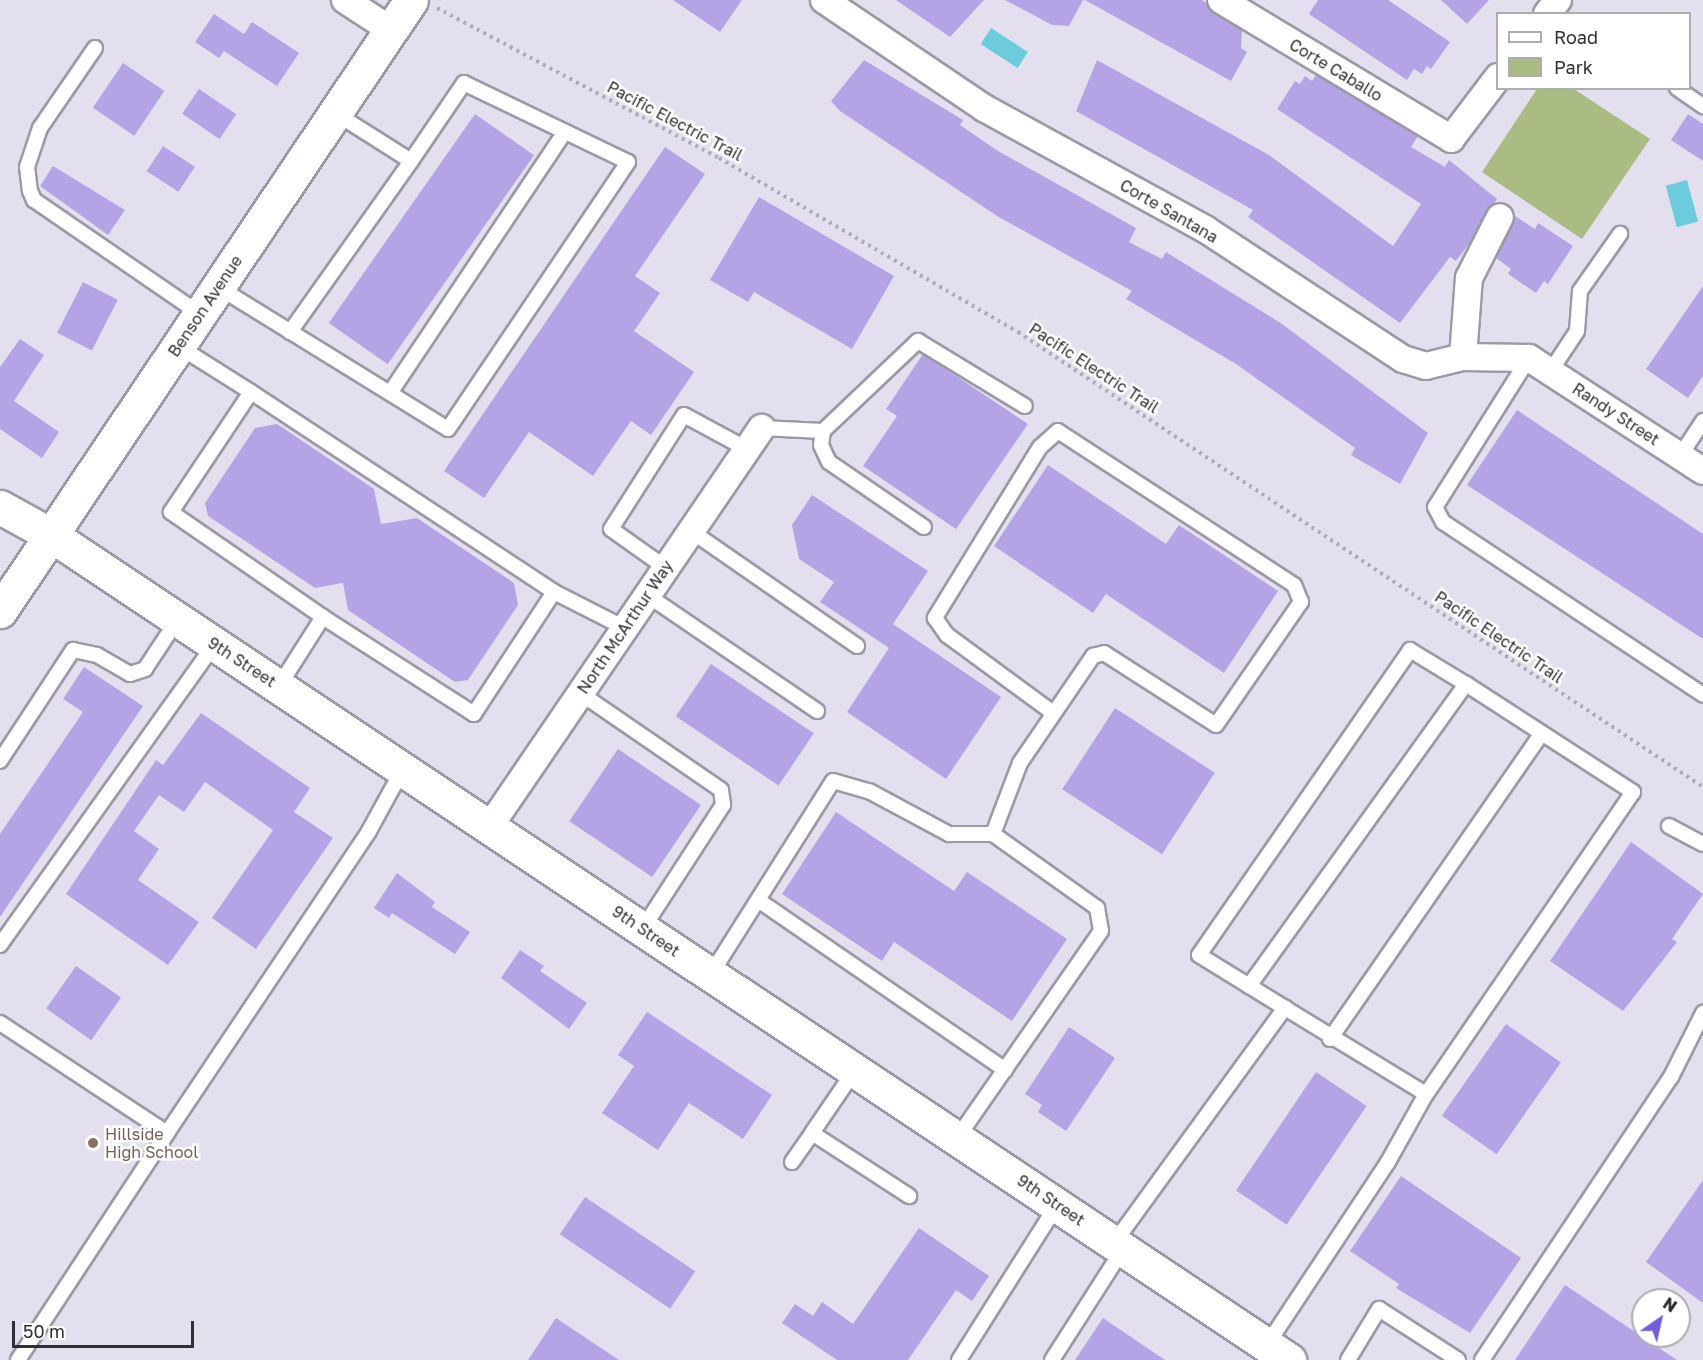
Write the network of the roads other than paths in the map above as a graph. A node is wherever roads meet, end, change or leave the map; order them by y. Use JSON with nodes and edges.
{"nodes":[{"id":1,"x":345,"y":0,"type":"edge"},
{"id":2,"x":411,"y":0,"type":"edge"},
{"id":3,"x":824,"y":0,"type":"edge"},
{"id":4,"x":1221,"y":0,"type":"edge"},
{"id":5,"x":391,"y":30,"type":"junction"},
{"id":6,"x":95,"y":48,"type":"dead end"},
{"id":7,"x":1496,"y":78,"type":"edge"},
{"id":8,"x":1680,"y":90,"type":"edge"},
{"id":9,"x":1703,"y":106,"type":"edge"},
{"id":10,"x":335,"y":113,"type":"junction"},
{"id":11,"x":565,"y":132,"type":"junction"},
{"id":12,"x":411,"y":161,"type":"junction"},
{"id":13,"x":1500,"y":218,"type":"dead end"},
{"id":14,"x":1620,"y":234,"type":"dead end"},
{"id":15,"x":218,"y":287,"type":"junction"},
{"id":16,"x":200,"y":314,"type":"junction"},
{"id":17,"x":290,"y":332,"type":"junction"},
{"id":18,"x":178,"y":346,"type":"junction"},
{"id":19,"x":1516,"y":356,"type":"junction"},
{"id":20,"x":1463,"y":357,"type":"junction"},
{"id":21,"x":1550,"y":372,"type":"junction"},
{"id":22,"x":251,"y":392,"type":"junction"},
{"id":23,"x":390,"y":393,"type":"junction"},
{"id":24,"x":1025,"y":406,"type":"dead end"},
{"id":25,"x":1703,"y":421,"type":"edge"},
{"id":26,"x":761,"y":428,"type":"joint"},
{"id":27,"x":823,"y":431,"type":"junction"},
{"id":28,"x":747,"y":449,"type":"junction"},
{"id":29,"x":1680,"y":456,"type":"junction"},
{"id":30,"x":1703,"y":471,"type":"edge"},
{"id":31,"x":0,"y":507,"type":"edge"},
{"id":32,"x":924,"y":527,"type":"dead end"},
{"id":33,"x":691,"y":531,"type":"junction"},
{"id":34,"x":51,"y":535,"type":"junction"},
{"id":35,"x":666,"y":568,"type":"junction"},
{"id":36,"x":554,"y":592,"type":"junction"},
{"id":37,"x":647,"y":595,"type":"junction"},
{"id":38,"x":0,"y":611,"type":"edge"},
{"id":39,"x":323,"y":617,"type":"junction"},
{"id":40,"x":178,"y":619,"type":"junction"},
{"id":41,"x":625,"y":628,"type":"junction"},
{"id":42,"x":215,"y":644,"type":"junction"},
{"id":43,"x":857,"y":646,"type":"dead end"},
{"id":44,"x":1466,"y":684,"type":"junction"},
{"id":45,"x":279,"y":686,"type":"junction"},
{"id":46,"x":580,"y":693,"type":"junction"},
{"id":47,"x":1703,"y":695,"type":"edge"},
{"id":48,"x":817,"y":711,"type":"dead end"},
{"id":49,"x":1053,"y":713,"type":"junction"},
{"id":50,"x":1542,"y":734,"type":"junction"},
{"id":51,"x":0,"y":761,"type":"edge"},
{"id":52,"x":404,"y":769,"type":"junction"},
{"id":53,"x":489,"y":826,"type":"junction"},
{"id":54,"x":1669,"y":826,"type":"dead end"},
{"id":55,"x":993,"y":834,"type":"junction"},
{"id":56,"x":1703,"y":844,"type":"edge"},
{"id":57,"x":758,"y":900,"type":"junction"},
{"id":58,"x":643,"y":928,"type":"junction"},
{"id":59,"x":0,"y":945,"type":"edge"},
{"id":60,"x":711,"y":974,"type":"junction"},
{"id":61,"x":1249,"y":986,"type":"junction"},
{"id":62,"x":1285,"y":1008,"type":"junction"},
{"id":63,"x":1703,"y":1013,"type":"edge"},
{"id":64,"x":0,"y":1023,"type":"edge"},
{"id":65,"x":1330,"y":1039,"type":"junction"},
{"id":66,"x":855,"y":1070,"type":"junction"},
{"id":67,"x":1005,"y":1070,"type":"junction"},
{"id":68,"x":1426,"y":1094,"type":"junction"},
{"id":69,"x":166,"y":1133,"type":"junction"},
{"id":70,"x":812,"y":1133,"type":"junction"},
{"id":71,"x":957,"y":1138,"type":"junction"},
{"id":72,"x":792,"y":1162,"type":"dead end"},
{"id":73,"x":909,"y":1196,"type":"dead end"},
{"id":74,"x":1057,"y":1205,"type":"junction"},
{"id":75,"x":1118,"y":1246,"type":"junction"},
{"id":76,"x":1278,"y":1353,"type":"edge"},
{"id":77,"x":18,"y":1360,"type":"edge"},
{"id":78,"x":959,"y":1360,"type":"edge"},
{"id":79,"x":1052,"y":1360,"type":"edge"},
{"id":80,"x":1348,"y":1360,"type":"edge"},
{"id":81,"x":1458,"y":1360,"type":"edge"},
{"id":82,"x":1482,"y":1360,"type":"edge"}],
"edges":[{"from":1,"to":5,"type":"street"},
{"from":2,"to":5,"type":"street","name":"Benson Avenue"},
{"from":3,"to":20,"type":"street","name":"Corte Santana"},
{"from":4,"to":7,"type":"street","name":"Corte Caballo"},
{"from":5,"to":10,"type":"street","name":"Benson Avenue"},
{"from":6,"to":16,"type":"lane"},
{"from":8,"to":9,"type":"lane"},
{"from":10,"to":12,"type":"lane"},
{"from":10,"to":15,"type":"street","name":"Benson Avenue"},
{"from":11,"to":12,"type":"lane"},
{"from":11,"to":23,"type":"lane"},
{"from":11,"to":23,"type":"lane"},
{"from":12,"to":17,"type":"lane"},
{"from":13,"to":20,"type":"street"},
{"from":14,"to":21,"type":"lane"},
{"from":15,"to":16,"type":"street","name":"Benson Avenue"},
{"from":15,"to":17,"type":"lane"},
{"from":16,"to":18,"type":"street","name":"Benson Avenue"},
{"from":17,"to":23,"type":"lane"},
{"from":18,"to":22,"type":"lane"},
{"from":18,"to":34,"type":"street","name":"Benson Avenue"},
{"from":19,"to":20,"type":"street","name":"Corte Santana"},
{"from":19,"to":21,"type":"street","name":"Randy Street"},
{"from":19,"to":47,"type":"lane"},
{"from":21,"to":29,"type":"street","name":"Randy Street"},
{"from":22,"to":36,"type":"lane"},
{"from":22,"to":39,"type":"lane"},
{"from":24,"to":27,"type":"lane"},
{"from":25,"to":29,"type":"lane"},
{"from":26,"to":27,"type":"lane"},
{"from":26,"to":28,"type":"street","name":"North McArthur Way"},
{"from":27,"to":32,"type":"lane"},
{"from":28,"to":33,"type":"street","name":"North McArthur Way"},
{"from":28,"to":35,"type":"lane"},
{"from":29,"to":30,"type":"street","name":"Randy Street"},
{"from":31,"to":34,"type":"street","name":"9th Street"},
{"from":33,"to":35,"type":"street","name":"North McArthur Way"},
{"from":33,"to":43,"type":"lane"},
{"from":34,"to":38,"type":"street","name":"Benson Avenue"},
{"from":34,"to":40,"type":"street","name":"9th Street"},
{"from":35,"to":37,"type":"street","name":"North McArthur Way"},
{"from":36,"to":39,"type":"lane"},
{"from":36,"to":41,"type":"lane"},
{"from":37,"to":41,"type":"street","name":"North McArthur Way"},
{"from":37,"to":48,"type":"lane"},
{"from":39,"to":45,"type":"lane"},
{"from":40,"to":42,"type":"street","name":"9th Street"},
{"from":40,"to":51,"type":"lane"},
{"from":41,"to":46,"type":"street","name":"North McArthur Way"},
{"from":42,"to":45,"type":"street","name":"9th Street"},
{"from":42,"to":59,"type":"lane"},
{"from":44,"to":50,"type":"lane"},
{"from":44,"to":61,"type":"lane"},
{"from":44,"to":61,"type":"lane"},
{"from":45,"to":52,"type":"street","name":"9th Street"},
{"from":46,"to":53,"type":"street","name":"North McArthur Way"},
{"from":46,"to":58,"type":"lane"},
{"from":49,"to":49,"type":"lane"},
{"from":49,"to":55,"type":"lane"},
{"from":50,"to":65,"type":"lane"},
{"from":50,"to":68,"type":"lane"},
{"from":52,"to":53,"type":"street","name":"9th Street"},
{"from":52,"to":69,"type":"lane"},
{"from":53,"to":58,"type":"street","name":"9th Street"},
{"from":54,"to":56,"type":"lane"},
{"from":55,"to":57,"type":"lane"},
{"from":55,"to":67,"type":"lane"},
{"from":57,"to":60,"type":"lane"},
{"from":57,"to":67,"type":"lane"},
{"from":58,"to":60,"type":"street","name":"9th Street"},
{"from":60,"to":66,"type":"street","name":"9th Street"},
{"from":61,"to":62,"type":"lane"},
{"from":62,"to":65,"type":"lane"},
{"from":62,"to":75,"type":"lane"},
{"from":63,"to":82,"type":"lane"},
{"from":64,"to":69,"type":"lane"},
{"from":65,"to":68,"type":"lane"},
{"from":66,"to":70,"type":"lane"},
{"from":66,"to":71,"type":"street","name":"9th Street"},
{"from":67,"to":71,"type":"lane"},
{"from":68,"to":76,"type":"lane"},
{"from":69,"to":77,"type":"lane"},
{"from":70,"to":72,"type":"lane"},
{"from":70,"to":73,"type":"lane"},
{"from":71,"to":74,"type":"street","name":"9th Street"},
{"from":74,"to":75,"type":"street","name":"9th Street"},
{"from":74,"to":78,"type":"lane"},
{"from":75,"to":76,"type":"street","name":"9th Street"},
{"from":75,"to":79,"type":"lane"},
{"from":80,"to":81,"type":"lane"}]}
